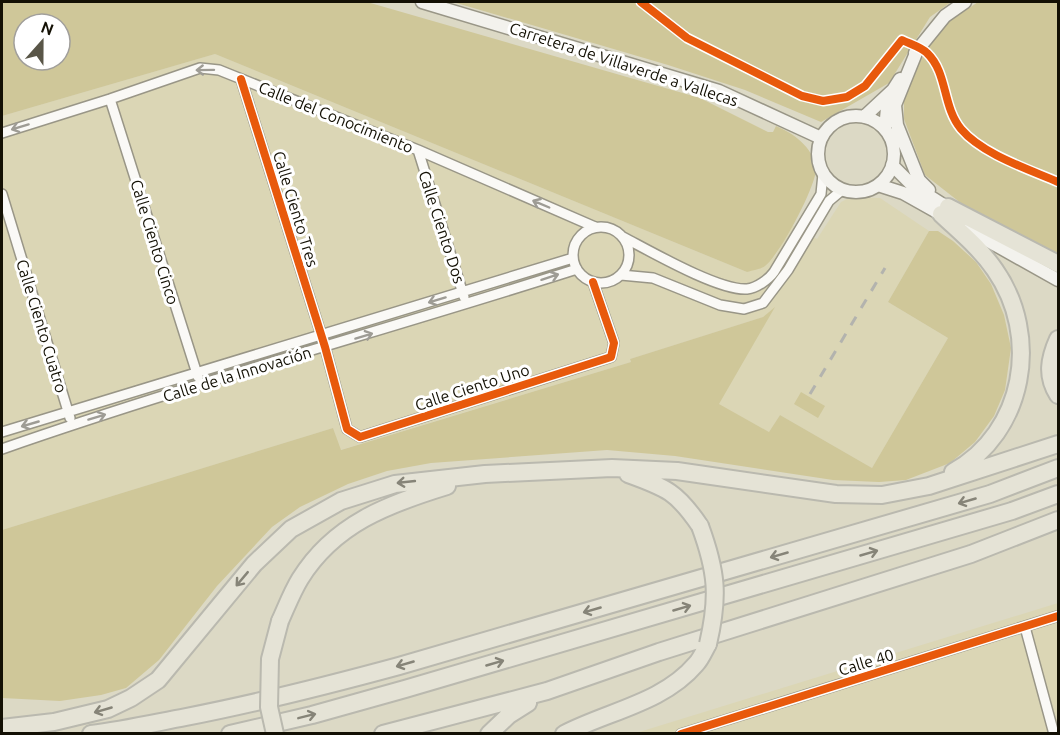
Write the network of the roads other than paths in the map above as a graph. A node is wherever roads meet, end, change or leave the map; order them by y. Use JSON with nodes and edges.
{"nodes":[{"id":1,"x":422,"y":2,"type":"edge"},
{"id":2,"x":965,"y":2,"type":"edge"},
{"id":3,"x":918,"y":48,"type":"junction"},
{"id":4,"x":241,"y":79,"type":"junction"},
{"id":5,"x":893,"y":90,"type":"junction"},
{"id":6,"x":110,"y":99,"type":"junction"},
{"id":7,"x":864,"y":117,"type":"junction"},
{"id":8,"x":885,"y":129,"type":"junction"},
{"id":9,"x":2,"y":132,"type":"edge"},
{"id":10,"x":821,"y":138,"type":"junction"},
{"id":11,"x":418,"y":150,"type":"junction"},
{"id":12,"x":892,"y":165,"type":"junction"},
{"id":13,"x":823,"y":174,"type":"junction"},
{"id":14,"x":878,"y":185,"type":"junction"},
{"id":15,"x":842,"y":190,"type":"junction"},
{"id":16,"x":2,"y":194,"type":"edge"},
{"id":17,"x":944,"y":210,"type":"junction"},
{"id":18,"x":595,"y":227,"type":"junction"},
{"id":19,"x":623,"y":237,"type":"junction"},
{"id":20,"x":573,"y":258,"type":"junction"},
{"id":21,"x":1059,"y":264,"type":"edge"},
{"id":22,"x":577,"y":269,"type":"junction"},
{"id":23,"x":1059,"y":273,"type":"edge"},
{"id":24,"x":621,"y":274,"type":"junction"},
{"id":25,"x":1059,"y":280,"type":"edge"},
{"id":26,"x":593,"y":282,"type":"junction"},
{"id":27,"x":463,"y":292,"type":"junction"},
{"id":28,"x":467,"y":304,"type":"junction"},
{"id":29,"x":321,"y":335,"type":"junction"},
{"id":30,"x":1059,"y":339,"type":"edge"},
{"id":31,"x":325,"y":347,"type":"junction"},
{"id":32,"x":196,"y":374,"type":"junction"},
{"id":33,"x":200,"y":385,"type":"junction"},
{"id":34,"x":1059,"y":395,"type":"edge"},
{"id":35,"x":68,"y":412,"type":"junction"},
{"id":36,"x":72,"y":424,"type":"junction"},
{"id":37,"x":2,"y":432,"type":"edge"},
{"id":38,"x":1059,"y":444,"type":"edge"},
{"id":39,"x":2,"y":449,"type":"edge"},
{"id":40,"x":612,"y":468,"type":"junction"},
{"id":41,"x":1059,"y":468,"type":"edge"},
{"id":42,"x":485,"y":474,"type":"junction"},
{"id":43,"x":929,"y":486,"type":"junction"},
{"id":44,"x":1059,"y":494,"type":"edge"},
{"id":45,"x":1059,"y":520,"type":"edge"},
{"id":46,"x":1059,"y":615,"type":"edge"},
{"id":47,"x":1025,"y":627,"type":"junction"},
{"id":48,"x":548,"y":691,"type":"junction"},
{"id":49,"x":2,"y":728,"type":"edge"},
{"id":50,"x":91,"y":734,"type":"edge"},
{"id":51,"x":230,"y":734,"type":"edge"},
{"id":52,"x":276,"y":734,"type":"edge"},
{"id":53,"x":383,"y":734,"type":"edge"},
{"id":54,"x":489,"y":734,"type":"edge"},
{"id":55,"x":564,"y":734,"type":"edge"},
{"id":56,"x":681,"y":734,"type":"edge"},
{"id":57,"x":1054,"y":734,"type":"edge"}],
"edges":[{"from":1,"to":10,"type":"main road","name":"Carretera de Villaverde a Vallecas"},
{"from":2,"to":3,"type":"main road"},
{"from":3,"to":5,"type":"main road"},
{"from":3,"to":17,"type":"main road"},
{"from":4,"to":6,"type":"street","name":"Calle del Conocimiento","one_way":true},
{"from":4,"to":11,"type":"street","name":"Calle del Conocimiento"},
{"from":4,"to":29,"type":"street","name":"Calle Ciento Tres"},
{"from":5,"to":7,"type":"main road"},
{"from":5,"to":8,"type":"main road"},
{"from":6,"to":9,"type":"street","name":"Calle del Conocimiento","one_way":true},
{"from":6,"to":32,"type":"street","name":"Calle Ciento Cinco"},
{"from":7,"to":8,"type":"main road"},
{"from":7,"to":10,"type":"main road"},
{"from":8,"to":12,"type":"main road"},
{"from":10,"to":13,"type":"main road"},
{"from":18,"to":11,"type":"street","name":"Calle del Conocimiento","one_way":true},
{"from":11,"to":27,"type":"street","name":"Calle Ciento Dos"},
{"from":12,"to":14,"type":"main road"},
{"from":12,"to":17,"type":"main road"},
{"from":13,"to":15,"type":"main road"},
{"from":13,"to":19,"type":"street"},
{"from":14,"to":15,"type":"main road"},
{"from":14,"to":17,"type":"main road"},
{"from":15,"to":24,"type":"street"},
{"from":16,"to":35,"type":"street","name":"Calle Ciento Cuatro"},
{"from":17,"to":21,"type":"highway"},
{"from":17,"to":23,"type":"main road"},
{"from":17,"to":25,"type":"main road"},
{"from":17,"to":43,"type":"highway"},
{"from":18,"to":19,"type":"street"},
{"from":18,"to":20,"type":"street"},
{"from":19,"to":24,"type":"street"},
{"from":20,"to":22,"type":"street"},
{"from":20,"to":27,"type":"street","name":"Calle de la Innovación"},
{"from":22,"to":26,"type":"street"},
{"from":28,"to":22,"type":"street","name":"Calle de la Innovación","one_way":true},
{"from":24,"to":26,"type":"street"},
{"from":26,"to":31,"type":"street","name":"Calle Ciento Uno"},
{"from":27,"to":28,"type":"street","name":"Calle Ciento Dos"},
{"from":27,"to":29,"type":"street","name":"Calle de la Innovación","one_way":true},
{"from":31,"to":28,"type":"street","name":"Calle de la Innovación","one_way":true},
{"from":29,"to":31,"type":"street","name":"Calle Ciento Tres"},
{"from":29,"to":32,"type":"street","name":"Calle de la Innovación"},
{"from":30,"to":34,"type":"highway"},
{"from":31,"to":33,"type":"street","name":"Calle de la Innovación"},
{"from":32,"to":33,"type":"street","name":"Calle Ciento Cinco"},
{"from":32,"to":35,"type":"street","name":"Calle de la Innovación"},
{"from":36,"to":33,"type":"street","name":"Calle de la Innovación","one_way":true},
{"from":35,"to":36,"type":"street","name":"Calle Ciento Cuatro"},
{"from":35,"to":37,"type":"street","name":"Calle de la Innovación","one_way":true},
{"from":36,"to":39,"type":"street","name":"Calle de la Innovación"},
{"from":38,"to":43,"type":"highway"},
{"from":40,"to":42,"type":"highway"},
{"from":40,"to":43,"type":"highway"},
{"from":40,"to":55,"type":"highway","bridge":true},
{"from":41,"to":50,"type":"highway","one_way":true},
{"from":42,"to":49,"type":"highway","one_way":true},
{"from":42,"to":52,"type":"highway","bridge":true},
{"from":51,"to":44,"type":"highway","one_way":true},
{"from":45,"to":48,"type":"highway"},
{"from":46,"to":47,"type":"street","name":"Calle 40"},
{"from":47,"to":56,"type":"street","name":"Calle 40"},
{"from":47,"to":57,"type":"street"},
{"from":48,"to":53,"type":"highway"},
{"from":48,"to":54,"type":"highway"}]}
